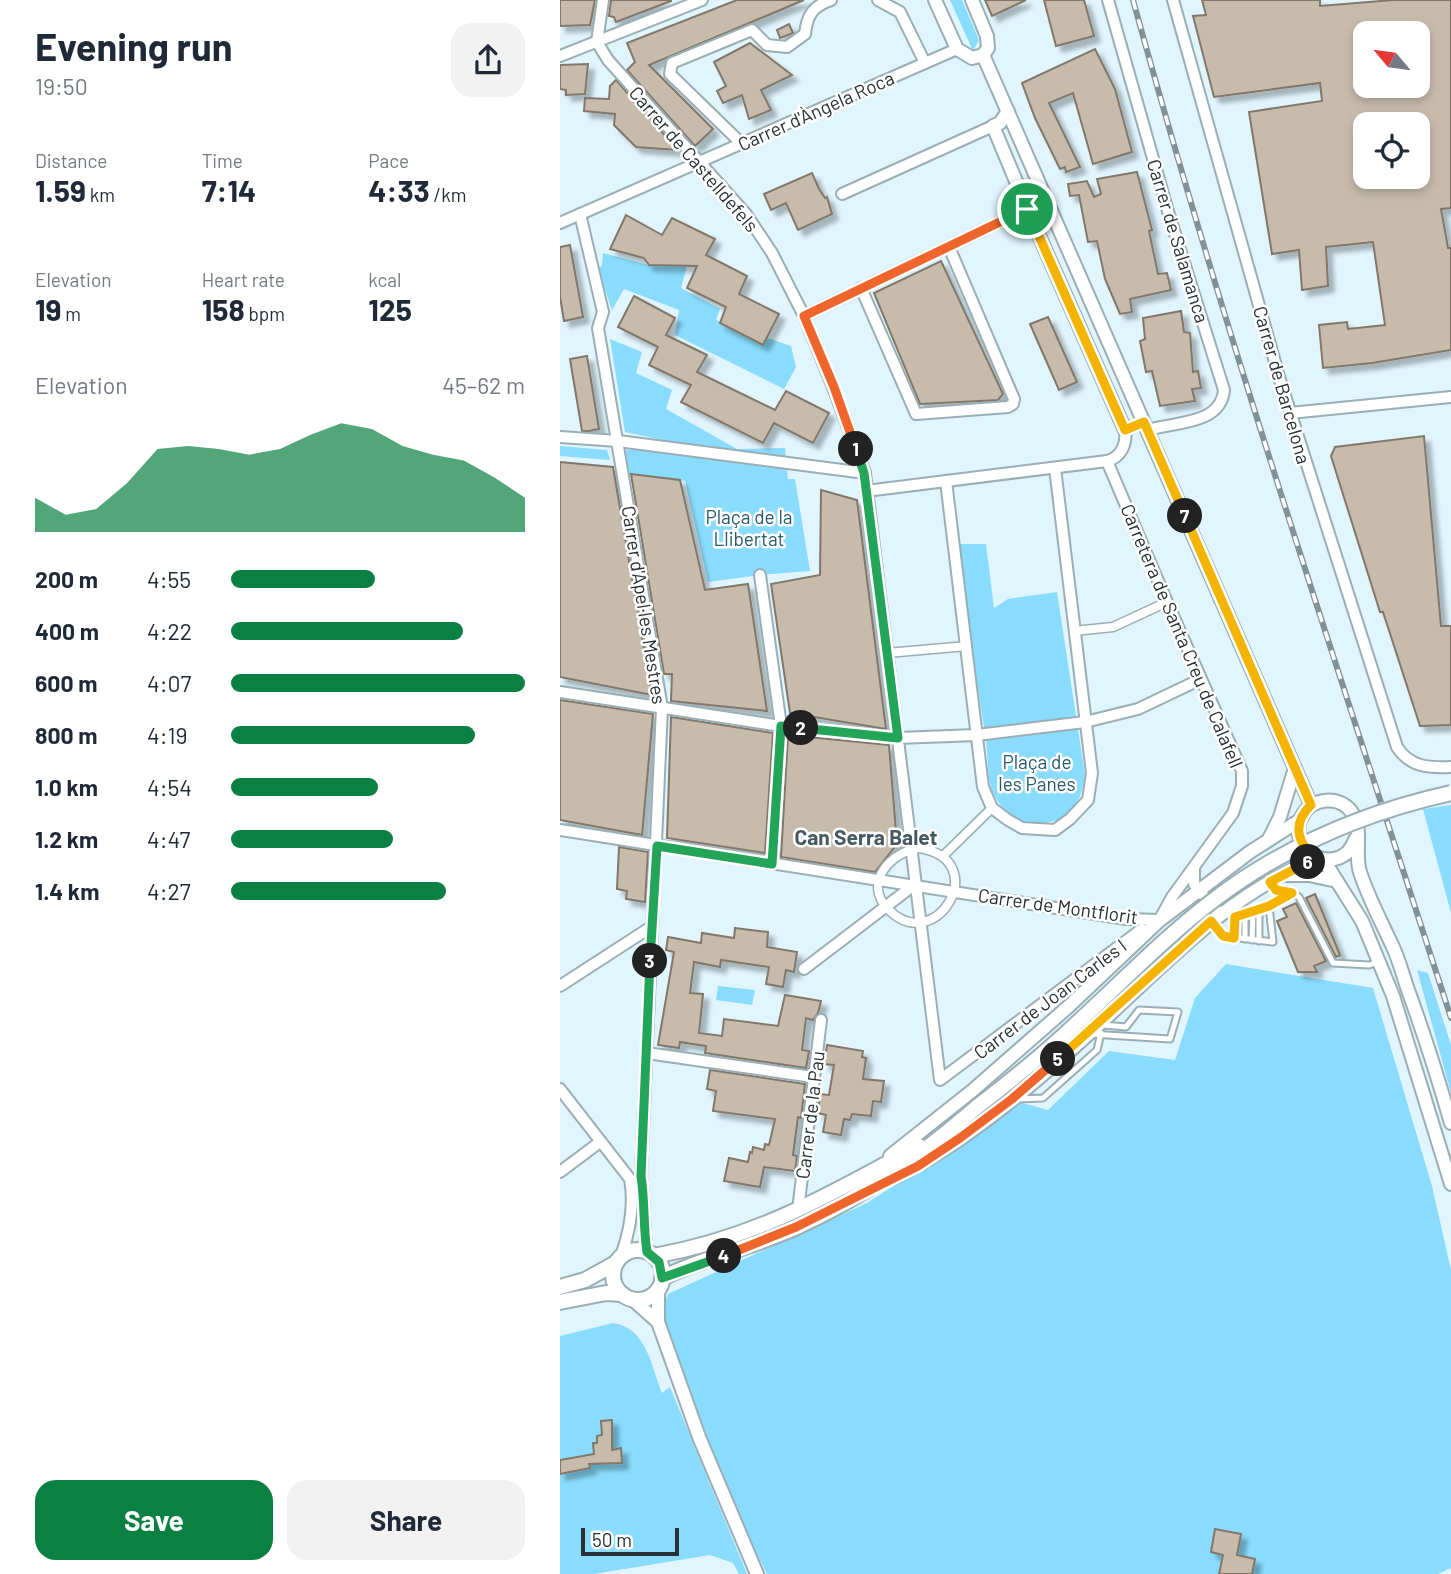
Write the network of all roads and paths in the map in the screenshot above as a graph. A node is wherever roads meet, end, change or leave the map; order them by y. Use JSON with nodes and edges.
{"nodes":[{"id":1,"x":603,"y":0,"type":"edge"},
{"id":2,"x":702,"y":0,"type":"edge"},
{"id":3,"x":831,"y":0,"type":"edge"},
{"id":4,"x":878,"y":0,"type":"edge"},
{"id":5,"x":935,"y":0,"type":"edge"},
{"id":6,"x":972,"y":0,"type":"edge"},
{"id":7,"x":1108,"y":0,"type":"edge"},
{"id":8,"x":1173,"y":0,"type":"edge"},
{"id":9,"x":597,"y":42,"type":"junction"},
{"id":10,"x":957,"y":49,"type":"junction"},
{"id":11,"x":983,"y":55,"type":"junction"},
{"id":12,"x":560,"y":56,"type":"edge"},
{"id":13,"x":925,"y":63,"type":"junction"},
{"id":14,"x":1008,"y":111,"type":"junction"},
{"id":15,"x":993,"y":127,"type":"junction"},
{"id":16,"x":742,"y":144,"type":"junction"},
{"id":17,"x":701,"y":162,"type":"junction"},
{"id":18,"x":842,"y":194,"type":"dead end"},
{"id":19,"x":1027,"y":209,"type":"junction"},
{"id":20,"x":580,"y":214,"type":"junction"},
{"id":21,"x":560,"y":223,"type":"edge"},
{"id":22,"x":949,"y":247,"type":"junction"},
{"id":23,"x":861,"y":288,"type":"junction"},
{"id":24,"x":804,"y":316,"type":"junction"},
{"id":25,"x":1451,"y":397,"type":"edge"},
{"id":26,"x":1290,"y":413,"type":"junction"},
{"id":27,"x":1146,"y":426,"type":"junction"},
{"id":28,"x":1125,"y":430,"type":"junction"},
{"id":29,"x":560,"y":437,"type":"edge"},
{"id":30,"x":618,"y":441,"type":"junction"},
{"id":31,"x":1107,"y":461,"type":"junction"},
{"id":32,"x":1055,"y":468,"type":"junction"},
{"id":33,"x":864,"y":473,"type":"junction"},
{"id":34,"x":946,"y":481,"type":"junction"},
{"id":35,"x":866,"y":491,"type":"junction"},
{"id":36,"x":760,"y":575,"type":"dead end"},
{"id":37,"x":1167,"y":602,"type":"junction"},
{"id":38,"x":1074,"y":631,"type":"junction"},
{"id":39,"x":967,"y":646,"type":"junction"},
{"id":40,"x":887,"y":653,"type":"junction"},
{"id":41,"x":1201,"y":679,"type":"junction"},
{"id":42,"x":560,"y":692,"type":"edge"},
{"id":43,"x":662,"y":708,"type":"junction"},
{"id":44,"x":1085,"y":722,"type":"junction"},
{"id":45,"x":781,"y":726,"type":"junction"},
{"id":46,"x":977,"y":735,"type":"junction"},
{"id":47,"x":898,"y":738,"type":"junction"},
{"id":48,"x":1451,"y":767,"type":"edge"},
{"id":49,"x":1296,"y":768,"type":"junction"},
{"id":50,"x":1451,"y":793,"type":"edge"},
{"id":51,"x":1311,"y":805,"type":"junction"},
{"id":52,"x":992,"y":808,"type":"junction"},
{"id":53,"x":1300,"y":820,"type":"junction"},
{"id":54,"x":560,"y":830,"type":"edge"},
{"id":55,"x":1356,"y":838,"type":"junction"},
{"id":56,"x":1269,"y":839,"type":"junction"},
{"id":57,"x":657,"y":846,"type":"junction"},
{"id":58,"x":910,"y":849,"type":"junction"},
{"id":59,"x":943,"y":856,"type":"junction"},
{"id":60,"x":1320,"y":858,"type":"junction"},
{"id":61,"x":772,"y":864,"type":"junction"},
{"id":62,"x":1195,"y":866,"type":"junction"},
{"id":63,"x":1277,"y":878,"type":"junction"},
{"id":64,"x":878,"y":880,"type":"junction"},
{"id":65,"x":1338,"y":881,"type":"junction"},
{"id":66,"x":914,"y":885,"type":"junction"},
{"id":67,"x":1198,"y":889,"type":"junction"},
{"id":68,"x":956,"y":891,"type":"junction"},
{"id":69,"x":1292,"y":893,"type":"junction"},
{"id":70,"x":1269,"y":906,"type":"junction"},
{"id":71,"x":886,"y":907,"type":"junction"},
{"id":72,"x":1256,"y":910,"type":"junction"},
{"id":73,"x":1222,"y":912,"type":"junction"},
{"id":74,"x":1245,"y":914,"type":"junction"},
{"id":75,"x":1160,"y":920,"type":"junction"},
{"id":76,"x":1211,"y":921,"type":"junction"},
{"id":77,"x":919,"y":922,"type":"junction"},
{"id":78,"x":651,"y":927,"type":"junction"},
{"id":79,"x":1234,"y":938,"type":"junction"},
{"id":80,"x":1245,"y":939,"type":"junction"},
{"id":81,"x":1256,"y":940,"type":"junction"},
{"id":82,"x":1379,"y":962,"type":"junction"},
{"id":83,"x":804,"y":969,"type":"dead end"},
{"id":84,"x":560,"y":986,"type":"edge"},
{"id":85,"x":821,"y":1020,"type":"dead end"},
{"id":86,"x":1098,"y":1029,"type":"junction"},
{"id":87,"x":648,"y":1053,"type":"junction"},
{"id":88,"x":813,"y":1077,"type":"junction"},
{"id":89,"x":940,"y":1080,"type":"joint"},
{"id":90,"x":560,"y":1089,"type":"edge"},
{"id":91,"x":1012,"y":1099,"type":"junction"},
{"id":92,"x":1451,"y":1123,"type":"edge"},
{"id":93,"x":600,"y":1142,"type":"junction"},
{"id":94,"x":560,"y":1172,"type":"edge"},
{"id":95,"x":635,"y":1178,"type":"junction"},
{"id":96,"x":870,"y":1181,"type":"junction"},
{"id":97,"x":1451,"y":1184,"type":"edge"},
{"id":98,"x":798,"y":1210,"type":"junction"},
{"id":99,"x":650,"y":1254,"type":"junction"},
{"id":100,"x":619,"y":1260,"type":"junction"},
{"id":101,"x":660,"y":1283,"type":"junction"},
{"id":102,"x":560,"y":1287,"type":"edge"},
{"id":103,"x":627,"y":1296,"type":"junction"},
{"id":104,"x":560,"y":1302,"type":"edge"},
{"id":105,"x":658,"y":1322,"type":"junction"},
{"id":106,"x":757,"y":1574,"type":"edge"}],
"edges":[{"from":1,"to":9,"type":"street"},
{"from":2,"to":9,"type":"street"},
{"from":3,"to":16,"type":"street"},
{"from":4,"to":13,"type":"street"},
{"from":5,"to":10,"type":"street"},
{"from":6,"to":11,"type":"street"},
{"from":7,"to":27,"type":"street","name":"Carrer de Salamanca"},
{"from":8,"to":26,"type":"street","name":"Carrer de Barcelona"},
{"from":9,"to":12,"type":"street"},
{"from":9,"to":17,"type":"street","name":"Carrer de Castelldefels"},
{"from":10,"to":11,"type":"street"},
{"from":10,"to":13,"type":"street","name":"Carrer d'Àngela Roca"},
{"from":11,"to":14,"type":"street"},
{"from":13,"to":16,"type":"street","name":"Carrer d'Àngela Roca"},
{"from":14,"to":15,"type":"street"},
{"from":14,"to":27,"type":"street"},
{"from":15,"to":18,"type":"street"},
{"from":15,"to":19,"type":"street"},
{"from":16,"to":17,"type":"street","name":"Carrer d'Àngela Roca"},
{"from":17,"to":20,"type":"street","name":"Carrer d'Àngela Roca"},
{"from":17,"to":24,"type":"street","name":"Carrer de Castelldefels"},
{"from":19,"to":22,"type":"street"},
{"from":19,"to":28,"type":"street"},
{"from":20,"to":21,"type":"street","name":"Carrer d'Àngela Roca"},
{"from":20,"to":30,"type":"street","name":"Carrer d'Apel·les Mestres"},
{"from":22,"to":23,"type":"street"},
{"from":22,"to":23,"type":"street"},
{"from":23,"to":24,"type":"street"},
{"from":24,"to":33,"type":"street","name":"Carrer de Castelldefels"},
{"from":25,"to":26,"type":"street"},
{"from":26,"to":48,"type":"street","name":"Carrer de Barcelona"},
{"from":27,"to":28,"type":"street","name":"Carrer de Salamanca"},
{"from":27,"to":49,"type":"street"},
{"from":28,"to":31,"type":"street"},
{"from":29,"to":30,"type":"street"},
{"from":30,"to":33,"type":"street"},
{"from":30,"to":43,"type":"street","name":"Carrer d'Apel·les Mestres"},
{"from":31,"to":32,"type":"street"},
{"from":31,"to":37,"type":"street","name":"Carretera de Santa Creu de Calafell"},
{"from":32,"to":34,"type":"street"},
{"from":32,"to":38,"type":"street"},
{"from":33,"to":35,"type":"street","name":"Carrer de Castelldefels"},
{"from":34,"to":35,"type":"street"},
{"from":34,"to":39,"type":"street"},
{"from":35,"to":40,"type":"street","name":"Carrer de Castelldefels"},
{"from":36,"to":45,"type":"street"},
{"from":37,"to":38,"type":"street"},
{"from":37,"to":41,"type":"street","name":"Carretera de Santa Creu de Calafell"},
{"from":38,"to":44,"type":"street"},
{"from":39,"to":40,"type":"street"},
{"from":39,"to":46,"type":"street"},
{"from":40,"to":47,"type":"street","name":"Carrer de Castelldefels"},
{"from":41,"to":44,"type":"street"},
{"from":41,"to":62,"type":"street","name":"Carretera de Santa Creu de Calafell"},
{"from":42,"to":43,"type":"street"},
{"from":43,"to":45,"type":"street"},
{"from":43,"to":57,"type":"street","name":"Carrer d'Apel·les Mestres"},
{"from":44,"to":46,"type":"street"},
{"from":44,"to":52,"type":"street"},
{"from":45,"to":47,"type":"street"},
{"from":45,"to":61,"type":"street"},
{"from":46,"to":47,"type":"street"},
{"from":46,"to":52,"type":"street"},
{"from":47,"to":58,"type":"street","name":"Carrer de Castelldefels"},
{"from":49,"to":51,"type":"street"},
{"from":49,"to":56,"type":"street"},
{"from":50,"to":96,"type":"main road","bridge":true},
{"from":51,"to":53,"type":"street"},
{"from":51,"to":55,"type":"street"},
{"from":52,"to":59,"type":"street"},
{"from":53,"to":56,"type":"street"},
{"from":53,"to":60,"type":"street"},
{"from":54,"to":57,"type":"street"},
{"from":55,"to":60,"type":"street"},
{"from":55,"to":92,"type":"street"},
{"from":56,"to":67,"type":"street"},
{"from":57,"to":61,"type":"street"},
{"from":57,"to":78,"type":"street","name":"Carrer d'Apel·les Mestres"},
{"from":58,"to":59,"type":"street"},
{"from":58,"to":64,"type":"street"},
{"from":58,"to":66,"type":"street","name":"Carrer de Castelldefels"},
{"from":59,"to":68,"type":"street"},
{"from":60,"to":63,"type":"street"},
{"from":60,"to":65,"type":"street"},
{"from":61,"to":64,"type":"street"},
{"from":62,"to":67,"type":"street"},
{"from":62,"to":75,"type":"street"},
{"from":63,"to":65,"type":"street"},
{"from":63,"to":69,"type":"lane"},
{"from":63,"to":73,"type":"street"},
{"from":64,"to":66,"type":"street","name":"Carrer de Montflorit"},
{"from":64,"to":71,"type":"street"},
{"from":65,"to":82,"type":"street"},
{"from":66,"to":68,"type":"street","name":"Carrer de Montflorit"},
{"from":66,"to":71,"type":"street"},
{"from":66,"to":77,"type":"street","name":"Carrer de Castelldefels"},
{"from":67,"to":73,"type":"street"},
{"from":67,"to":75,"type":"street"},
{"from":68,"to":75,"type":"street","name":"Carrer de Montflorit"},
{"from":68,"to":77,"type":"street"},
{"from":69,"to":70,"type":"lane"},
{"from":69,"to":82,"type":"lane"},
{"from":70,"to":72,"type":"lane"},
{"from":70,"to":81,"type":"lane"},
{"from":71,"to":77,"type":"street"},
{"from":71,"to":83,"type":"street"},
{"from":72,"to":74,"type":"lane"},
{"from":72,"to":81,"type":"lane"},
{"from":73,"to":76,"type":"street"},
{"from":74,"to":79,"type":"lane"},
{"from":74,"to":80,"type":"lane"},
{"from":75,"to":89,"type":"street","name":"Carrer de Joan Carles I"},
{"from":75,"to":96,"type":"street"},
{"from":76,"to":79,"type":"lane"},
{"from":76,"to":86,"type":"street"},
{"from":77,"to":89,"type":"street","name":"Carrer de Castelldefels"},
{"from":78,"to":84,"type":"street"},
{"from":78,"to":87,"type":"street","name":"Carrer d'Apel·les Mestres"},
{"from":79,"to":80,"type":"lane"},
{"from":80,"to":81,"type":"lane"},
{"from":82,"to":97,"type":"street"},
{"from":85,"to":88,"type":"street","name":"Carrer de la Pau"},
{"from":86,"to":86,"type":"lane"},
{"from":86,"to":91,"type":"street"},
{"from":86,"to":91,"type":"lane"},
{"from":87,"to":88,"type":"street"},
{"from":87,"to":95,"type":"street","name":"Carrer d'Apel·les Mestres"},
{"from":88,"to":98,"type":"street","name":"Carrer de la Pau"},
{"from":90,"to":93,"type":"street"},
{"from":91,"to":96,"type":"street"},
{"from":93,"to":94,"type":"street"},
{"from":93,"to":95,"type":"street"},
{"from":95,"to":99,"type":"street","name":"Carrer d'Apel·les Mestres"},
{"from":95,"to":100,"type":"street"},
{"from":96,"to":98,"type":"main road"},
{"from":96,"to":101,"type":"main road"},
{"from":98,"to":99,"type":"main road"},
{"from":99,"to":100,"type":"main road"},
{"from":99,"to":101,"type":"main road"},
{"from":100,"to":102,"type":"main road"},
{"from":100,"to":103,"type":"main road"},
{"from":101,"to":103,"type":"main road"},
{"from":101,"to":105,"type":"street"},
{"from":103,"to":104,"type":"main road"},
{"from":103,"to":105,"type":"street"},
{"from":105,"to":106,"type":"street"}]}
